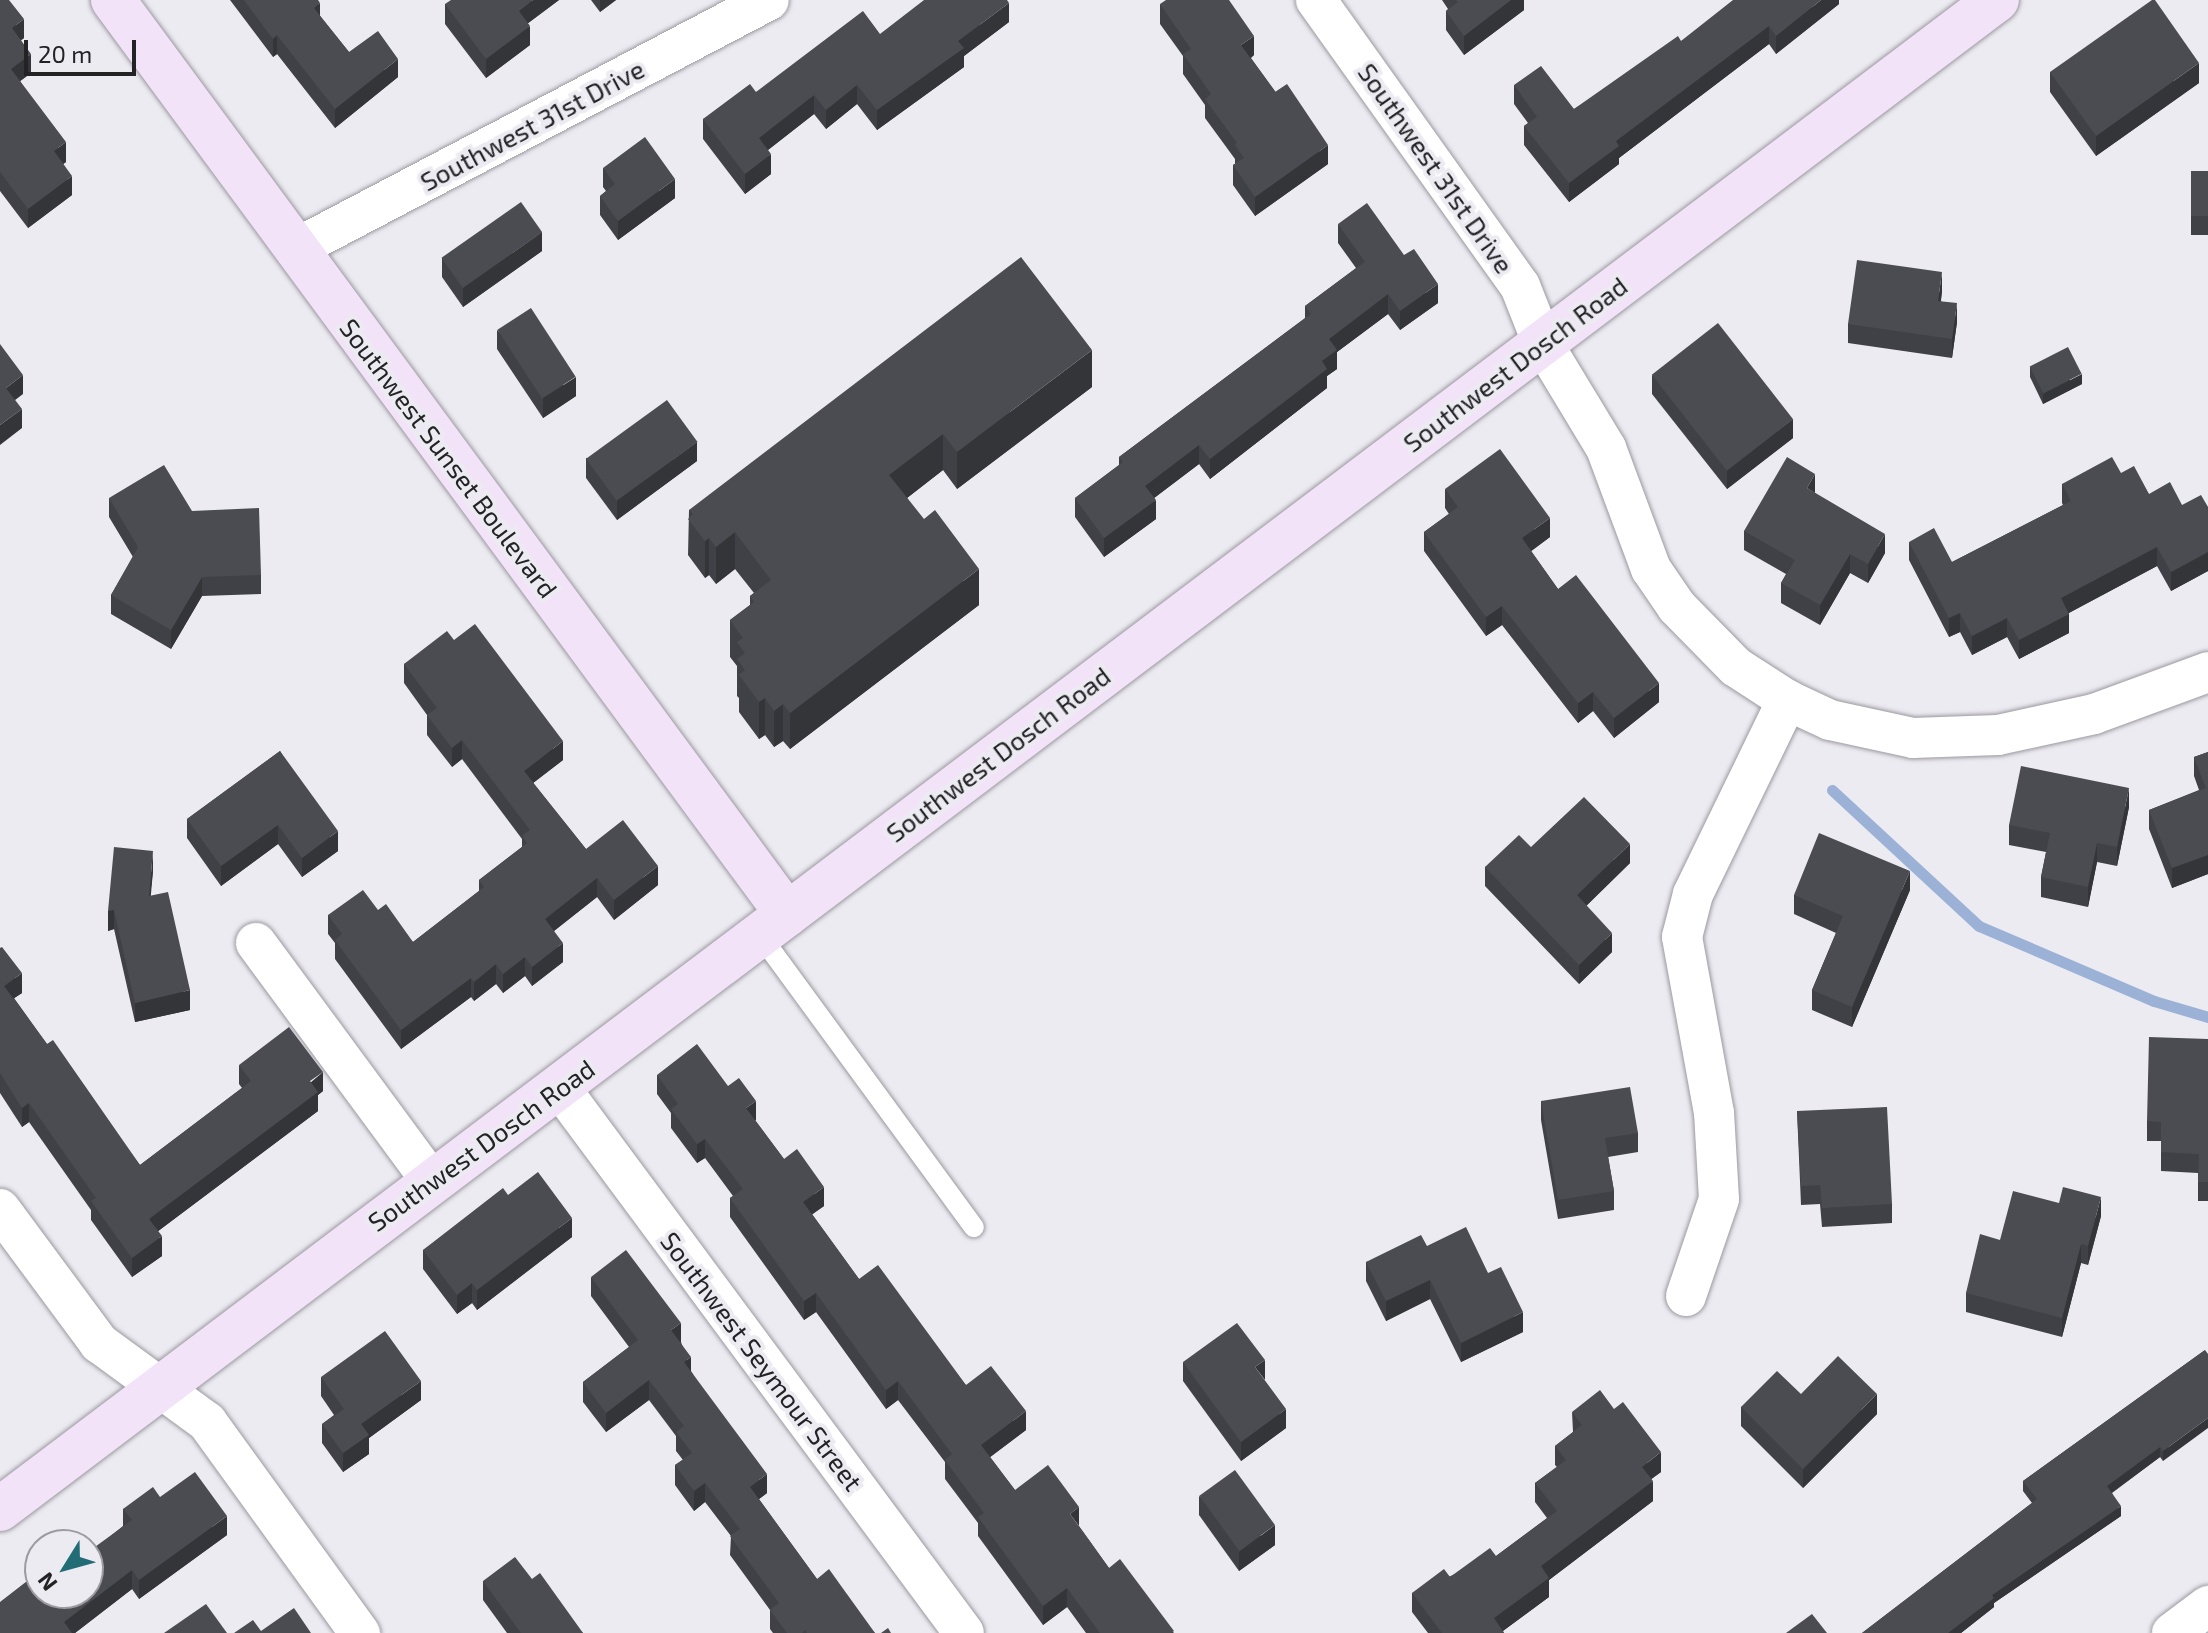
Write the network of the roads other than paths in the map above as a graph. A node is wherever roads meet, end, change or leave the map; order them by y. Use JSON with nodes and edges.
{"nodes":[{"id":1,"x":113,"y":0,"type":"edge"},
{"id":2,"x":769,"y":0,"type":"edge"},
{"id":3,"x":1316,"y":0,"type":"edge"},
{"id":4,"x":1997,"y":0,"type":"edge"},
{"id":5,"x":295,"y":249,"type":"junction"},
{"id":6,"x":1543,"y":344,"type":"junction"},
{"id":7,"x":2208,"y":672,"type":"edge"},
{"id":8,"x":1787,"y":700,"type":"junction"},
{"id":9,"x":774,"y":924,"type":"junction"},
{"id":10,"x":256,"y":943,"type":"dead end"},
{"id":11,"x":560,"y":1088,"type":"junction"},
{"id":12,"x":431,"y":1180,"type":"junction"},
{"id":13,"x":0,"y":1209,"type":"edge"},
{"id":14,"x":974,"y":1227,"type":"dead end"},
{"id":15,"x":1686,"y":1296,"type":"dead end"},
{"id":16,"x":157,"y":1389,"type":"junction"},
{"id":17,"x":0,"y":1509,"type":"edge"},
{"id":18,"x":2208,"y":1606,"type":"edge"},
{"id":19,"x":360,"y":1633,"type":"edge"},
{"id":20,"x":964,"y":1633,"type":"edge"},
{"id":21,"x":2172,"y":1633,"type":"edge"}],
"edges":[{"from":1,"to":5,"type":"street","name":"Southwest Sunset Boulevard"},
{"from":2,"to":5,"type":"street","name":"Southwest 31st Drive"},
{"from":3,"to":6,"type":"street","name":"Southwest 31st Drive"},
{"from":4,"to":6,"type":"street","name":"Southwest Dosch Road"},
{"from":5,"to":9,"type":"street","name":"Southwest Sunset Boulevard"},
{"from":6,"to":8,"type":"street","name":"Southwest 31st Drive"},
{"from":6,"to":9,"type":"street","name":"Southwest Dosch Road"},
{"from":7,"to":8,"type":"street","name":"Southwest 31st Drive"},
{"from":8,"to":15,"type":"street"},
{"from":9,"to":11,"type":"street","name":"Southwest Dosch Road"},
{"from":9,"to":14,"type":"lane"},
{"from":10,"to":12,"type":"street"},
{"from":11,"to":12,"type":"street","name":"Southwest Dosch Road"},
{"from":11,"to":20,"type":"street","name":"Southwest Seymour Street"},
{"from":12,"to":16,"type":"street","name":"Southwest Dosch Road"},
{"from":13,"to":16,"type":"street"},
{"from":16,"to":17,"type":"street","name":"Southwest Dosch Road"},
{"from":16,"to":19,"type":"street"},
{"from":18,"to":21,"type":"street"}]}
